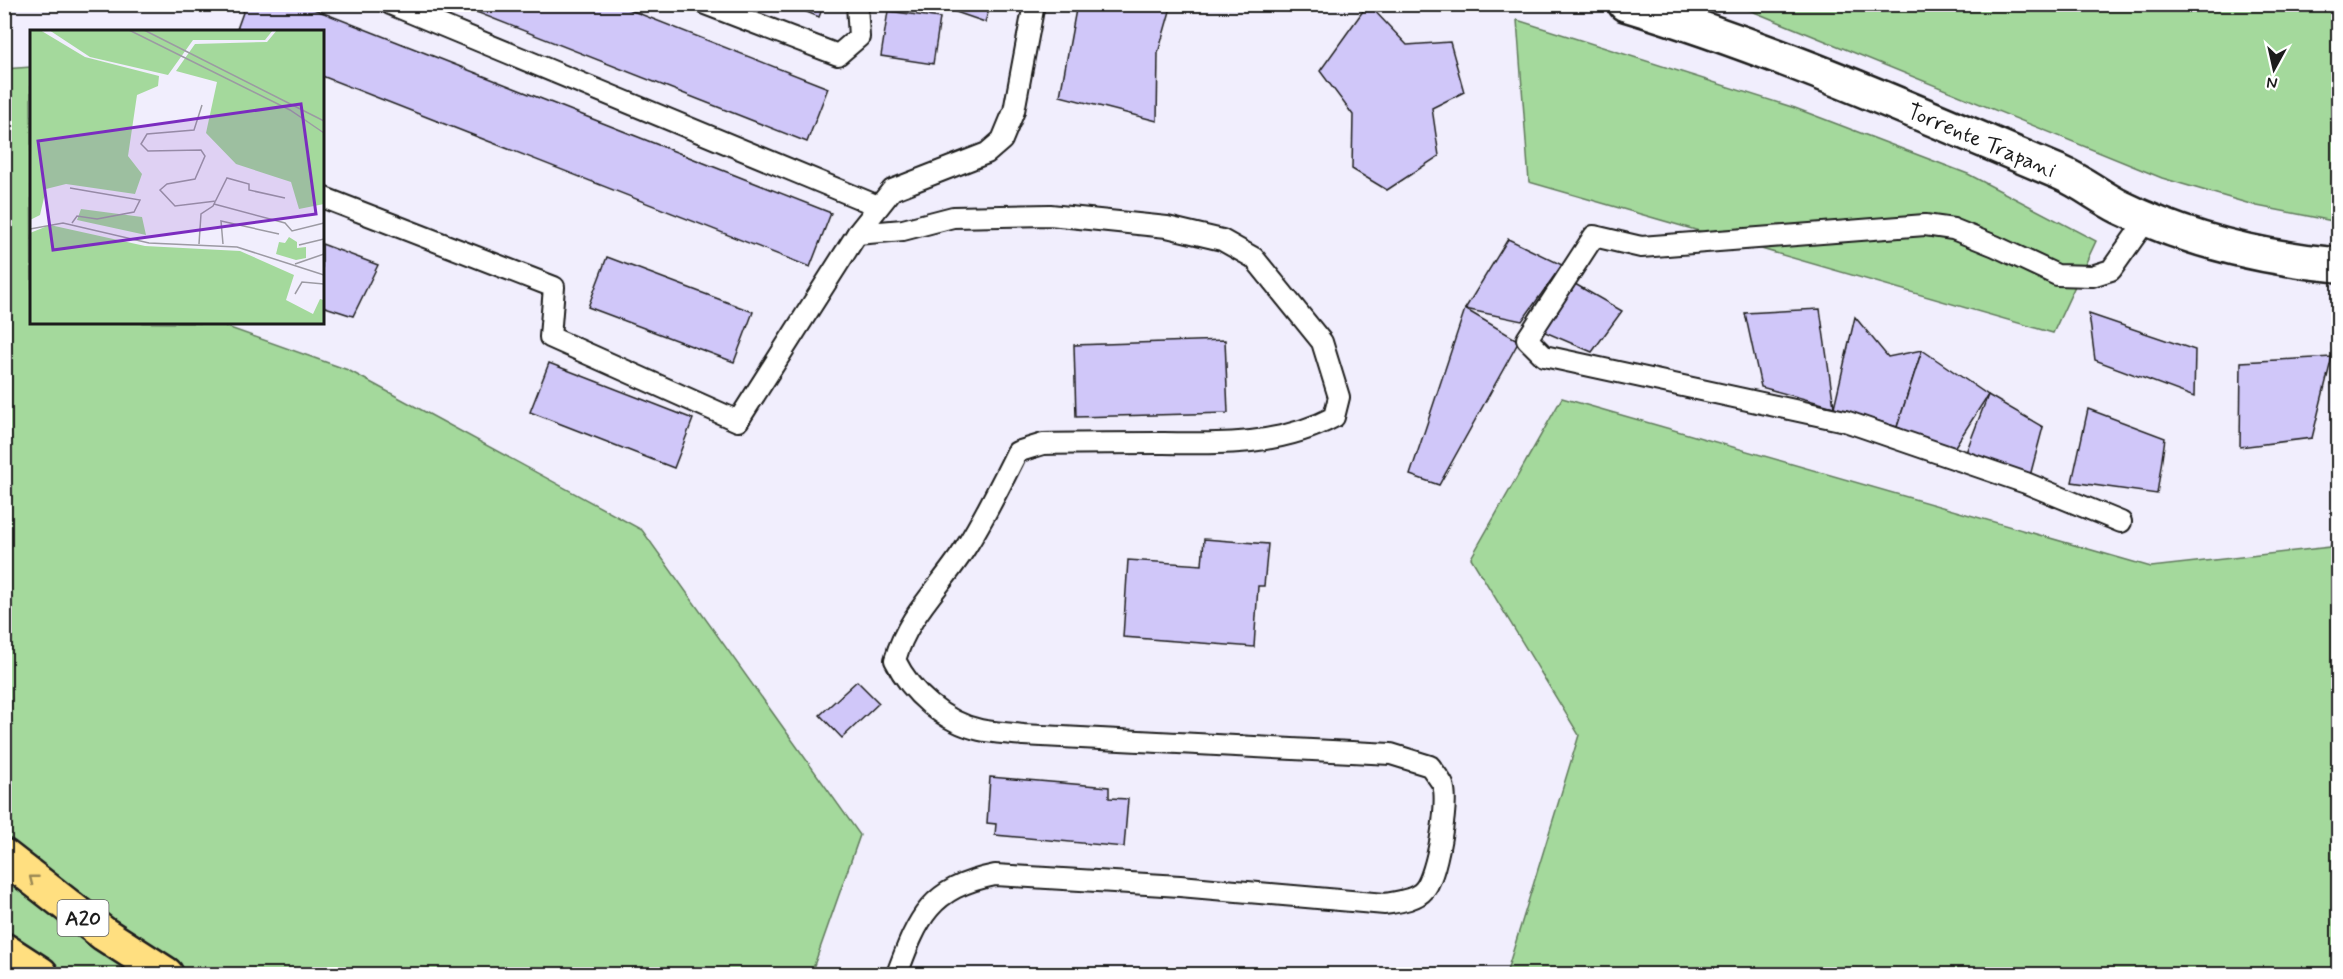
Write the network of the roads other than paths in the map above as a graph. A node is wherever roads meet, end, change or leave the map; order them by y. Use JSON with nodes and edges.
{"nodes":[{"id":1,"x":390,"y":4,"type":"edge"},
{"id":2,"x":705,"y":4,"type":"edge"},
{"id":3,"x":857,"y":4,"type":"edge"},
{"id":4,"x":1034,"y":4,"type":"edge"},
{"id":5,"x":1625,"y":4,"type":"edge"},
{"id":6,"x":1685,"y":4,"type":"edge"},
{"id":7,"x":324,"y":198,"type":"edge"},
{"id":8,"x":878,"y":206,"type":"junction"},
{"id":9,"x":2147,"y":219,"type":"junction"},
{"id":10,"x":857,"y":234,"type":"junction"},
{"id":11,"x":2338,"y":248,"type":"edge"},
{"id":12,"x":2338,"y":265,"type":"edge"},
{"id":13,"x":2121,"y":522,"type":"dead end"},
{"id":14,"x":4,"y":856,"type":"edge"},
{"id":15,"x":4,"y":950,"type":"edge"},
{"id":16,"x":41,"y":975,"type":"edge"},
{"id":17,"x":166,"y":975,"type":"edge"},
{"id":18,"x":897,"y":975,"type":"edge"}],
"edges":[{"from":1,"to":8,"type":"lane"},
{"from":2,"to":3,"type":"lane"},
{"from":4,"to":8,"type":"lane"},
{"from":5,"to":9,"type":"street","name":"Torrente Trapani"},
{"from":6,"to":11,"type":"street"},
{"from":7,"to":10,"type":"lane"},
{"from":8,"to":10,"type":"lane"},
{"from":9,"to":12,"type":"street","name":"Torrente Trapani"},
{"from":9,"to":13,"type":"lane"},
{"from":10,"to":18,"type":"lane"},
{"from":17,"to":14,"type":"highway","number":"A20","one_way":true},
{"from":15,"to":16,"type":"highway"}]}
